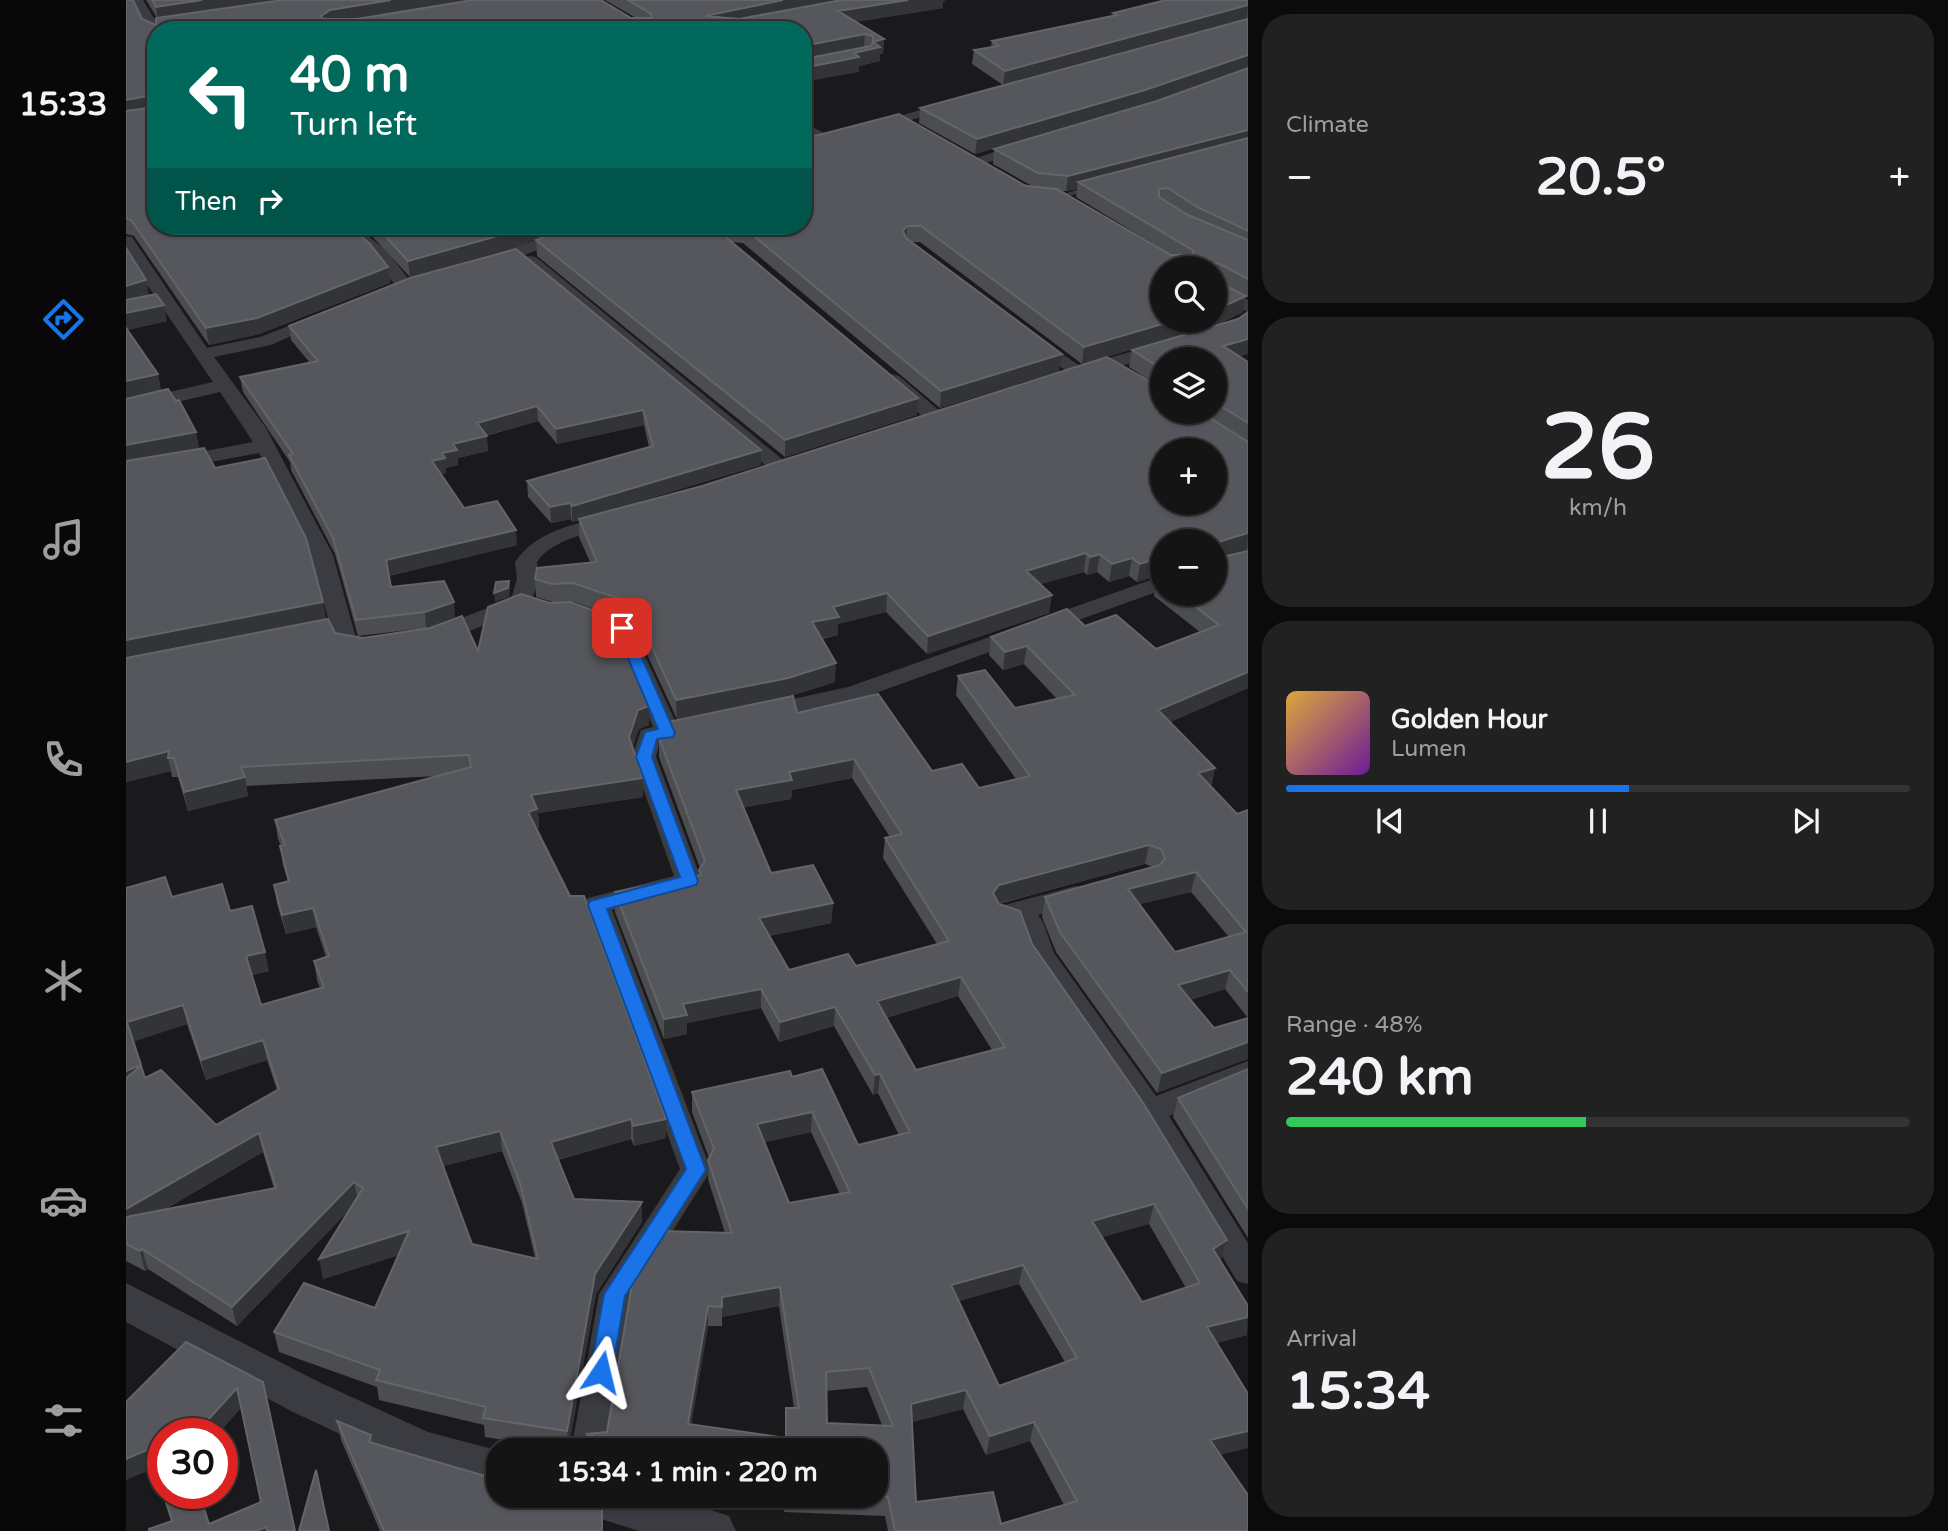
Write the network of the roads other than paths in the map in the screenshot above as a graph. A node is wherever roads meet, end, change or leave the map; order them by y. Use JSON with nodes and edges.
{"nodes":[{"id":1,"x":136,"y":0,"type":"edge"},
{"id":2,"x":152,"y":21,"type":"edge"},
{"id":3,"x":971,"y":100,"type":"edge"},
{"id":4,"x":897,"y":119,"type":"junction"},
{"id":5,"x":812,"y":130,"type":"edge"},
{"id":6,"x":862,"y":130,"type":"edge"},
{"id":7,"x":918,"y":132,"type":"edge"},
{"id":8,"x":1044,"y":140,"type":"edge"},
{"id":9,"x":812,"y":144,"type":"edge"},
{"id":10,"x":995,"y":176,"type":"edge"},
{"id":11,"x":1106,"y":185,"type":"edge"},
{"id":12,"x":1052,"y":197,"type":"joint"},
{"id":13,"x":1077,"y":207,"type":"edge"},
{"id":14,"x":356,"y":235,"type":"edge"},
{"id":15,"x":551,"y":235,"type":"edge"},
{"id":16,"x":567,"y":235,"type":"edge"},
{"id":17,"x":556,"y":239,"type":"junction"},
{"id":18,"x":126,"y":241,"type":"edge"},
{"id":19,"x":520,"y":254,"type":"junction"},
{"id":20,"x":469,"y":268,"type":"edge"},
{"id":21,"x":405,"y":287,"type":"edge"},
{"id":22,"x":1227,"y":299,"type":"edge"},
{"id":23,"x":341,"y":311,"type":"edge"},
{"id":24,"x":1245,"y":316,"type":"edge"},
{"id":25,"x":1023,"y":331,"type":"edge"},
{"id":26,"x":1188,"y":340,"type":"edge"},
{"id":27,"x":205,"y":354,"type":"junction"},
{"id":28,"x":874,"y":364,"type":"edge"},
{"id":29,"x":1107,"y":364,"type":"junction"},
{"id":30,"x":1078,"y":373,"type":"junction"},
{"id":31,"x":1129,"y":378,"type":"edge"},
{"id":32,"x":1054,"y":380,"type":"edge"},
{"id":33,"x":226,"y":385,"type":"junction"},
{"id":34,"x":126,"y":408,"type":"edge"},
{"id":35,"x":957,"y":409,"type":"edge"},
{"id":36,"x":934,"y":416,"type":"junction"},
{"id":37,"x":908,"y":425,"type":"edge"},
{"id":38,"x":264,"y":446,"type":"junction"},
{"id":39,"x":126,"y":472,"type":"edge"},
{"id":40,"x":757,"y":475,"type":"edge"},
{"id":41,"x":633,"y":514,"type":"edge"},
{"id":42,"x":1150,"y":587,"type":"edge"},
{"id":43,"x":521,"y":603,"type":"junction"},
{"id":44,"x":344,"y":626,"type":"junction"},
{"id":45,"x":316,"y":631,"type":"edge"},
{"id":46,"x":418,"y":639,"type":"edge"},
{"id":47,"x":391,"y":643,"type":"edge"},
{"id":48,"x":747,"y":716,"type":"edge"},
{"id":49,"x":708,"y":724,"type":"edge"},
{"id":50,"x":667,"y":733,"type":"junction"},
{"id":51,"x":1104,"y":887,"type":"edge"},
{"id":52,"x":1248,"y":1072,"type":"edge"},
{"id":53,"x":1150,"y":1111,"type":"junction"},
{"id":54,"x":1248,"y":1270,"type":"edge"},
{"id":55,"x":126,"y":1301,"type":"edge"},
{"id":56,"x":589,"y":1438,"type":"edge"},
{"id":57,"x":486,"y":1468,"type":"edge"},
{"id":58,"x":633,"y":1508,"type":"edge"},
{"id":59,"x":713,"y":1531,"type":"edge"}],
"edges":[{"from":1,"to":2,"type":"street"},
{"from":3,"to":4,"type":"street"},
{"from":4,"to":6,"type":"street"},
{"from":4,"to":7,"type":"street"},
{"from":5,"to":9,"type":"street"},
{"from":8,"to":10,"type":"street"},
{"from":11,"to":12,"type":"lane"},
{"from":12,"to":13,"type":"street"},
{"from":14,"to":21,"type":"street"},
{"from":15,"to":17,"type":"street"},
{"from":16,"to":17,"type":"street"},
{"from":17,"to":19,"type":"street"},
{"from":18,"to":27,"type":"street"},
{"from":19,"to":20,"type":"street"},
{"from":19,"to":40,"type":"street"},
{"from":22,"to":24,"type":"street"},
{"from":23,"to":27,"type":"street"},
{"from":25,"to":30,"type":"street"},
{"from":26,"to":29,"type":"street"},
{"from":27,"to":33,"type":"street"},
{"from":28,"to":36,"type":"street"},
{"from":29,"to":30,"type":"street"},
{"from":29,"to":31,"type":"street"},
{"from":30,"to":32,"type":"street"},
{"from":33,"to":34,"type":"street"},
{"from":33,"to":38,"type":"street"},
{"from":35,"to":36,"type":"street"},
{"from":36,"to":37,"type":"street"},
{"from":38,"to":39,"type":"street"},
{"from":38,"to":44,"type":"street"},
{"from":41,"to":43,"type":"street"},
{"from":42,"to":48,"type":"street"},
{"from":43,"to":46,"type":"street"},
{"from":43,"to":50,"type":"street"},
{"from":44,"to":45,"type":"street"},
{"from":44,"to":47,"type":"street"},
{"from":49,"to":50,"type":"street"},
{"from":50,"to":56,"type":"street"},
{"from":51,"to":53,"type":"street"},
{"from":52,"to":53,"type":"street"},
{"from":53,"to":54,"type":"street"},
{"from":55,"to":57,"type":"street"},
{"from":58,"to":59,"type":"street"}]}
